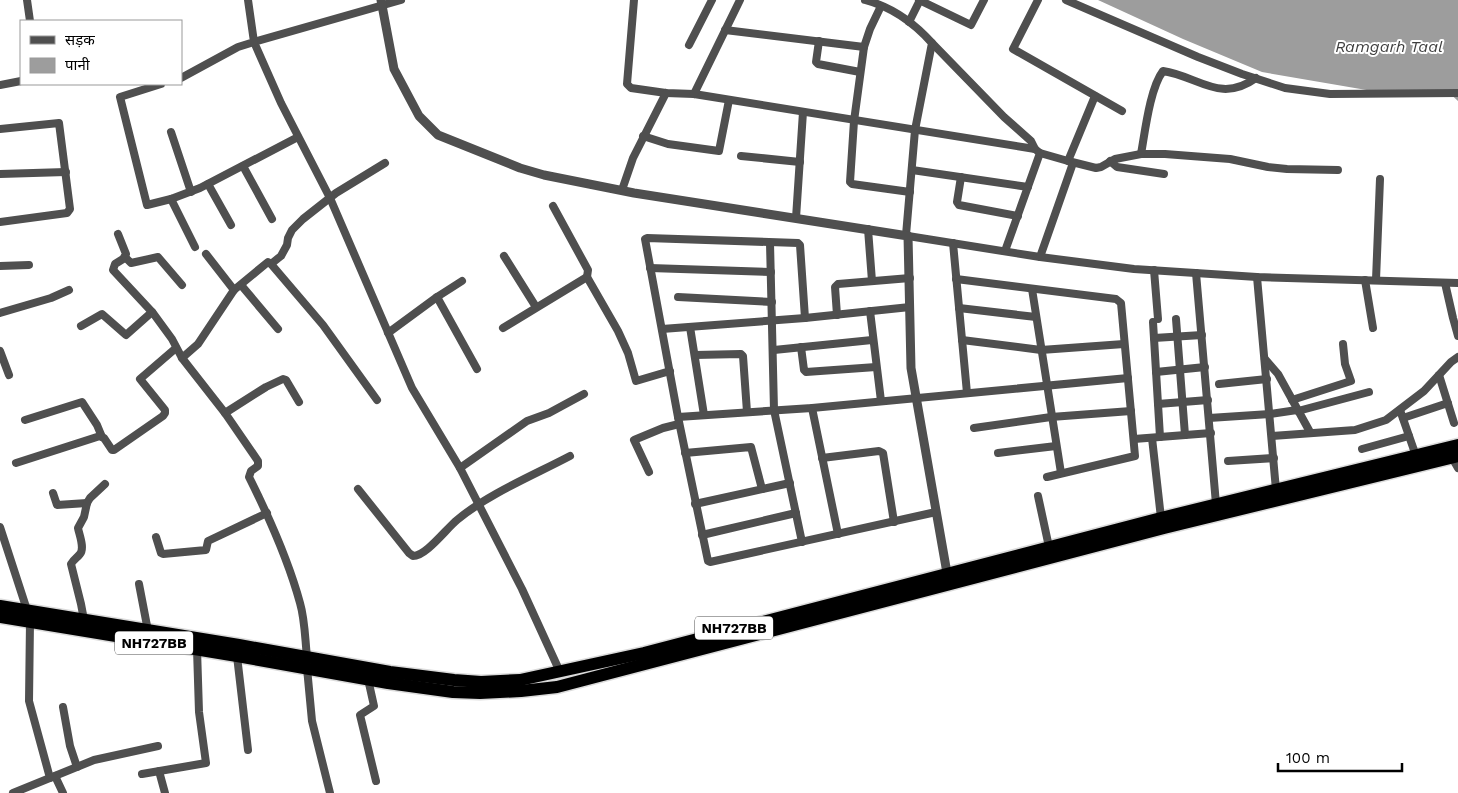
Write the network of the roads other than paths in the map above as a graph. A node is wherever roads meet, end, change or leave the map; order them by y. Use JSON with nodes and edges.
{"nodes":[{"id":1,"x":27,"y":0,"type":"edge"},
{"id":2,"x":248,"y":0,"type":"edge"},
{"id":3,"x":402,"y":0,"type":"edge"},
{"id":4,"x":634,"y":0,"type":"edge"},
{"id":5,"x":712,"y":0,"type":"edge"},
{"id":6,"x":740,"y":0,"type":"edge"},
{"id":7,"x":920,"y":0,"type":"edge"},
{"id":8,"x":984,"y":0,"type":"edge"},
{"id":9,"x":1038,"y":0,"type":"edge"},
{"id":10,"x":1066,"y":0,"type":"edge"},
{"id":11,"x":870,"y":1,"type":"edge"},
{"id":12,"x":382,"y":3,"type":"edge"},
{"id":13,"x":881,"y":6,"type":"junction"},
{"id":14,"x":30,"y":20,"type":"edge"},
{"id":15,"x":910,"y":22,"type":"junction"},
{"id":16,"x":726,"y":30,"type":"junction"},
{"id":17,"x":819,"y":41,"type":"junction"},
{"id":18,"x":254,"y":42,"type":"junction"},
{"id":19,"x":932,"y":43,"type":"junction"},
{"id":20,"x":689,"y":45,"type":"dead end"},
{"id":21,"x":864,"y":48,"type":"junction"},
{"id":22,"x":860,"y":72,"type":"junction"},
{"id":23,"x":182,"y":77,"type":"edge"},
{"id":24,"x":1256,"y":78,"type":"junction"},
{"id":25,"x":20,"y":81,"type":"edge"},
{"id":26,"x":0,"y":85,"type":"edge"},
{"id":27,"x":158,"y":85,"type":"edge"},
{"id":28,"x":666,"y":93,"type":"junction"},
{"id":29,"x":1458,"y":93,"type":"edge"},
{"id":30,"x":694,"y":94,"type":"junction"},
{"id":31,"x":1095,"y":96,"type":"junction"},
{"id":32,"x":729,"y":100,"type":"junction"},
{"id":33,"x":1122,"y":111,"type":"dead end"},
{"id":34,"x":803,"y":112,"type":"junction"},
{"id":35,"x":854,"y":120,"type":"junction"},
{"id":36,"x":0,"y":128,"type":"edge"},
{"id":37,"x":915,"y":130,"type":"junction"},
{"id":38,"x":170,"y":132,"type":"dead end"},
{"id":39,"x":643,"y":136,"type":"junction"},
{"id":40,"x":298,"y":137,"type":"junction"},
{"id":41,"x":1037,"y":151,"type":"junction"},
{"id":42,"x":1141,"y":154,"type":"junction"},
{"id":43,"x":741,"y":156,"type":"dead end"},
{"id":44,"x":1110,"y":161,"type":"junction"},
{"id":45,"x":800,"y":162,"type":"junction"},
{"id":46,"x":1070,"y":162,"type":"junction"},
{"id":47,"x":385,"y":163,"type":"dead end"},
{"id":48,"x":243,"y":166,"type":"junction"},
{"id":49,"x":912,"y":170,"type":"junction"},
{"id":50,"x":1338,"y":170,"type":"dead end"},
{"id":51,"x":66,"y":172,"type":"junction"},
{"id":52,"x":0,"y":174,"type":"edge"},
{"id":53,"x":1164,"y":174,"type":"dead end"},
{"id":54,"x":961,"y":177,"type":"junction"},
{"id":55,"x":1380,"y":179,"type":"dead end"},
{"id":56,"x":208,"y":184,"type":"junction"},
{"id":57,"x":1028,"y":187,"type":"junction"},
{"id":58,"x":622,"y":190,"type":"junction"},
{"id":59,"x":191,"y":192,"type":"junction"},
{"id":60,"x":910,"y":192,"type":"junction"},
{"id":61,"x":330,"y":198,"type":"junction"},
{"id":62,"x":171,"y":199,"type":"junction"},
{"id":63,"x":553,"y":206,"type":"dead end"},
{"id":64,"x":1018,"y":216,"type":"junction"},
{"id":65,"x":796,"y":218,"type":"junction"},
{"id":66,"x":272,"y":219,"type":"dead end"},
{"id":67,"x":0,"y":222,"type":"edge"},
{"id":68,"x":232,"y":225,"type":"dead end"},
{"id":69,"x":868,"y":229,"type":"junction"},
{"id":70,"x":118,"y":234,"type":"dead end"},
{"id":71,"x":907,"y":236,"type":"junction"},
{"id":72,"x":770,"y":243,"type":"junction"},
{"id":73,"x":953,"y":243,"type":"junction"},
{"id":74,"x":195,"y":247,"type":"dead end"},
{"id":75,"x":1006,"y":251,"type":"junction"},
{"id":76,"x":206,"y":254,"type":"dead end"},
{"id":77,"x":504,"y":256,"type":"dead end"},
{"id":78,"x":125,"y":257,"type":"junction"},
{"id":79,"x":1040,"y":257,"type":"junction"},
{"id":80,"x":271,"y":264,"type":"junction"},
{"id":81,"x":29,"y":265,"type":"dead end"},
{"id":82,"x":0,"y":266,"type":"edge"},
{"id":83,"x":650,"y":268,"type":"junction"},
{"id":84,"x":1154,"y":270,"type":"junction"},
{"id":85,"x":771,"y":272,"type":"junction"},
{"id":86,"x":1196,"y":273,"type":"junction"},
{"id":87,"x":587,"y":277,"type":"junction"},
{"id":88,"x":1257,"y":277,"type":"junction"},
{"id":89,"x":910,"y":278,"type":"junction"},
{"id":90,"x":956,"y":279,"type":"junction"},
{"id":91,"x":1365,"y":280,"type":"junction"},
{"id":92,"x":1376,"y":280,"type":"junction"},
{"id":93,"x":462,"y":281,"type":"dead end"},
{"id":94,"x":872,"y":281,"type":"junction"},
{"id":95,"x":1446,"y":283,"type":"junction"},
{"id":96,"x":1458,"y":283,"type":"edge"},
{"id":97,"x":182,"y":285,"type":"dead end"},
{"id":98,"x":241,"y":285,"type":"junction"},
{"id":99,"x":1032,"y":289,"type":"junction"},
{"id":100,"x":69,"y":290,"type":"dead end"},
{"id":101,"x":234,"y":290,"type":"junction"},
{"id":102,"x":436,"y":297,"type":"junction"},
{"id":103,"x":678,"y":297,"type":"dead end"},
{"id":104,"x":772,"y":302,"type":"junction"},
{"id":105,"x":536,"y":307,"type":"junction"},
{"id":106,"x":910,"y":307,"type":"junction"},
{"id":107,"x":959,"y":308,"type":"junction"},
{"id":108,"x":870,"y":311,"type":"junction"},
{"id":109,"x":152,"y":312,"type":"junction"},
{"id":110,"x":0,"y":313,"type":"edge"},
{"id":111,"x":837,"y":315,"type":"junction"},
{"id":112,"x":1036,"y":317,"type":"junction"},
{"id":113,"x":805,"y":318,"type":"junction"},
{"id":114,"x":1176,"y":319,"type":"dead end"},
{"id":115,"x":773,"y":321,"type":"junction"},
{"id":116,"x":81,"y":326,"type":"dead end"},
{"id":117,"x":690,"y":327,"type":"junction"},
{"id":118,"x":503,"y":328,"type":"dead end"},
{"id":119,"x":1373,"y":328,"type":"dead end"},
{"id":120,"x":278,"y":329,"type":"dead end"},
{"id":121,"x":662,"y":329,"type":"junction"},
{"id":122,"x":388,"y":334,"type":"junction"},
{"id":123,"x":1202,"y":335,"type":"junction"},
{"id":124,"x":1458,"y":336,"type":"edge"},
{"id":125,"x":1178,"y":337,"type":"junction"},
{"id":126,"x":1154,"y":338,"type":"junction"},
{"id":127,"x":872,"y":340,"type":"junction"},
{"id":128,"x":962,"y":340,"type":"junction"},
{"id":129,"x":1124,"y":344,"type":"junction"},
{"id":130,"x":1343,"y":344,"type":"dead end"},
{"id":131,"x":801,"y":347,"type":"junction"},
{"id":132,"x":176,"y":348,"type":"junction"},
{"id":133,"x":774,"y":350,"type":"junction"},
{"id":134,"x":1041,"y":350,"type":"junction"},
{"id":135,"x":0,"y":351,"type":"edge"},
{"id":136,"x":695,"y":355,"type":"junction"},
{"id":137,"x":182,"y":358,"type":"junction"},
{"id":138,"x":1456,"y":358,"type":"edge"},
{"id":139,"x":1265,"y":360,"type":"junction"},
{"id":140,"x":876,"y":367,"type":"junction"},
{"id":141,"x":1205,"y":367,"type":"junction"},
{"id":142,"x":477,"y":369,"type":"dead end"},
{"id":143,"x":1458,"y":369,"type":"edge"},
{"id":144,"x":1180,"y":370,"type":"junction"},
{"id":145,"x":670,"y":371,"type":"junction"},
{"id":146,"x":1156,"y":372,"type":"junction"},
{"id":147,"x":9,"y":375,"type":"dead end"},
{"id":148,"x":1439,"y":376,"type":"junction"},
{"id":149,"x":1128,"y":378,"type":"junction"},
{"id":150,"x":1267,"y":379,"type":"junction"},
{"id":151,"x":1219,"y":384,"type":"dead end"},
{"id":152,"x":1046,"y":385,"type":"junction"},
{"id":153,"x":1368,"y":392,"type":"dead end"},
{"id":154,"x":967,"y":393,"type":"junction"},
{"id":155,"x":584,"y":394,"type":"dead end"},
{"id":156,"x":917,"y":398,"type":"junction"},
{"id":157,"x":377,"y":400,"type":"dead end"},
{"id":158,"x":1208,"y":400,"type":"junction"},
{"id":159,"x":1292,"y":400,"type":"junction"},
{"id":160,"x":881,"y":401,"type":"junction"},
{"id":161,"x":299,"y":402,"type":"dead end"},
{"id":162,"x":1182,"y":402,"type":"junction"},
{"id":163,"x":1448,"y":403,"type":"junction"},
{"id":164,"x":1158,"y":404,"type":"junction"},
{"id":165,"x":812,"y":408,"type":"junction"},
{"id":166,"x":774,"y":410,"type":"junction"},
{"id":167,"x":1298,"y":410,"type":"junction"},
{"id":168,"x":1400,"y":410,"type":"junction"},
{"id":169,"x":1130,"y":411,"type":"junction"},
{"id":170,"x":747,"y":412,"type":"junction"},
{"id":171,"x":225,"y":413,"type":"junction"},
{"id":172,"x":1270,"y":414,"type":"junction"},
{"id":173,"x":704,"y":415,"type":"junction"},
{"id":174,"x":1051,"y":417,"type":"junction"},
{"id":175,"x":1209,"y":418,"type":"junction"},
{"id":176,"x":1403,"y":418,"type":"junction"},
{"id":177,"x":25,"y":420,"type":"dead end"},
{"id":178,"x":678,"y":420,"type":"junction"},
{"id":179,"x":1454,"y":423,"type":"dead end"},
{"id":180,"x":974,"y":428,"type":"dead end"},
{"id":181,"x":1310,"y":432,"type":"junction"},
{"id":182,"x":1210,"y":434,"type":"junction"},
{"id":183,"x":1185,"y":435,"type":"junction"},
{"id":184,"x":1272,"y":436,"type":"junction"},
{"id":185,"x":1409,"y":436,"type":"junction"},
{"id":186,"x":102,"y":437,"type":"junction"},
{"id":187,"x":1156,"y":437,"type":"junction"},
{"id":188,"x":1134,"y":439,"type":"junction"},
{"id":189,"x":1056,"y":446,"type":"junction"},
{"id":190,"x":1362,"y":449,"type":"dead end"},
{"id":191,"x":685,"y":453,"type":"junction"},
{"id":192,"x":998,"y":453,"type":"dead end"},
{"id":193,"x":1455,"y":455,"type":"edge"},
{"id":194,"x":570,"y":456,"type":"dead end"},
{"id":195,"x":1416,"y":456,"type":"junction"},
{"id":196,"x":822,"y":458,"type":"junction"},
{"id":197,"x":1274,"y":458,"type":"junction"},
{"id":198,"x":1228,"y":461,"type":"dead end"},
{"id":199,"x":16,"y":462,"type":"dead end"},
{"id":200,"x":460,"y":468,"type":"junction"},
{"id":201,"x":649,"y":472,"type":"dead end"},
{"id":202,"x":1061,"y":474,"type":"junction"},
{"id":203,"x":1047,"y":477,"type":"dead end"},
{"id":204,"x":790,"y":483,"type":"junction"},
{"id":205,"x":105,"y":484,"type":"dead end"},
{"id":206,"x":358,"y":489,"type":"dead end"},
{"id":207,"x":762,"y":489,"type":"junction"},
{"id":208,"x":1276,"y":490,"type":"junction"},
{"id":209,"x":52,"y":493,"type":"dead end"},
{"id":210,"x":1038,"y":496,"type":"dead end"},
{"id":211,"x":87,"y":503,"type":"junction"},
{"id":212,"x":478,"y":504,"type":"junction"},
{"id":213,"x":695,"y":504,"type":"junction"},
{"id":214,"x":1216,"y":504,"type":"junction"},
{"id":215,"x":936,"y":512,"type":"junction"},
{"id":216,"x":267,"y":513,"type":"junction"},
{"id":217,"x":796,"y":513,"type":"junction"},
{"id":218,"x":1161,"y":518,"type":"junction"},
{"id":219,"x":894,"y":522,"type":"junction"},
{"id":220,"x":0,"y":527,"type":"edge"},
{"id":221,"x":838,"y":534,"type":"junction"},
{"id":222,"x":702,"y":535,"type":"junction"},
{"id":223,"x":156,"y":537,"type":"dead end"},
{"id":224,"x":802,"y":542,"type":"junction"},
{"id":225,"x":1049,"y":547,"type":"junction"},
{"id":226,"x":947,"y":572,"type":"junction"},
{"id":227,"x":139,"y":584,"type":"dead end"},
{"id":228,"x":0,"y":606,"type":"edge"},
{"id":229,"x":28,"y":616,"type":"junction"},
{"id":230,"x":0,"y":617,"type":"edge"},
{"id":231,"x":84,"y":620,"type":"junction"},
{"id":232,"x":148,"y":631,"type":"junction"},
{"id":233,"x":197,"y":649,"type":"junction"},
{"id":234,"x":237,"y":656,"type":"junction"},
{"id":235,"x":307,"y":663,"type":"junction"},
{"id":236,"x":560,"y":672,"type":"junction"},
{"id":237,"x":368,"y":679,"type":"junction"},
{"id":238,"x":64,"y":707,"type":"dead end"},
{"id":239,"x":158,"y":746,"type":"dead end"},
{"id":240,"x":248,"y":750,"type":"dead end"},
{"id":241,"x":77,"y":767,"type":"junction"},
{"id":242,"x":159,"y":771,"type":"junction"},
{"id":243,"x":142,"y":774,"type":"dead end"},
{"id":244,"x":52,"y":777,"type":"junction"},
{"id":245,"x":376,"y":781,"type":"dead end"},
{"id":246,"x":30,"y":790,"type":"edge"},
{"id":247,"x":13,"y":793,"type":"edge"},
{"id":248,"x":63,"y":793,"type":"edge"},
{"id":249,"x":165,"y":793,"type":"edge"},
{"id":250,"x":330,"y":793,"type":"edge"}],
"edges":[{"from":1,"to":14,"type":"street"},
{"from":2,"to":18,"type":"street"},
{"from":3,"to":12,"type":"street"},
{"from":4,"to":28,"type":"street"},
{"from":5,"to":20,"type":"street"},
{"from":6,"to":16,"type":"street"},
{"from":7,"to":8,"type":"street"},
{"from":7,"to":15,"type":"street"},
{"from":9,"to":31,"type":"street"},
{"from":10,"to":24,"type":"street"},
{"from":11,"to":13,"type":"street"},
{"from":12,"to":18,"type":"street"},
{"from":12,"to":58,"type":"street"},
{"from":13,"to":15,"type":"street"},
{"from":13,"to":21,"type":"street"},
{"from":15,"to":19,"type":"street"},
{"from":16,"to":17,"type":"street"},
{"from":16,"to":30,"type":"street"},
{"from":17,"to":21,"type":"street"},
{"from":17,"to":22,"type":"street"},
{"from":18,"to":23,"type":"street"},
{"from":18,"to":40,"type":"street"},
{"from":19,"to":37,"type":"street"},
{"from":19,"to":41,"type":"street"},
{"from":21,"to":22,"type":"street"},
{"from":22,"to":35,"type":"street"},
{"from":24,"to":29,"type":"street"},
{"from":24,"to":42,"type":"street"},
{"from":25,"to":26,"type":"street"},
{"from":27,"to":62,"type":"street"},
{"from":28,"to":30,"type":"street"},
{"from":28,"to":39,"type":"street"},
{"from":30,"to":32,"type":"street"},
{"from":31,"to":33,"type":"street"},
{"from":31,"to":46,"type":"street"},
{"from":32,"to":34,"type":"street"},
{"from":32,"to":39,"type":"street"},
{"from":34,"to":35,"type":"street"},
{"from":34,"to":45,"type":"street"},
{"from":35,"to":37,"type":"street"},
{"from":35,"to":60,"type":"street"},
{"from":36,"to":51,"type":"street"},
{"from":37,"to":41,"type":"street"},
{"from":37,"to":49,"type":"street"},
{"from":38,"to":59,"type":"street"},
{"from":39,"to":58,"type":"street"},
{"from":40,"to":48,"type":"street"},
{"from":40,"to":61,"type":"street"},
{"from":41,"to":46,"type":"street"},
{"from":41,"to":57,"type":"street"},
{"from":42,"to":44,"type":"street"},
{"from":42,"to":50,"type":"street"},
{"from":43,"to":45,"type":"street"},
{"from":44,"to":46,"type":"street"},
{"from":44,"to":53,"type":"street"},
{"from":45,"to":65,"type":"street"},
{"from":46,"to":79,"type":"street"},
{"from":47,"to":61,"type":"street"},
{"from":48,"to":56,"type":"street"},
{"from":48,"to":66,"type":"street"},
{"from":49,"to":54,"type":"street"},
{"from":49,"to":60,"type":"street"},
{"from":51,"to":52,"type":"street"},
{"from":51,"to":67,"type":"street"},
{"from":54,"to":57,"type":"street"},
{"from":54,"to":64,"type":"street"},
{"from":55,"to":92,"type":"street"},
{"from":56,"to":59,"type":"street"},
{"from":56,"to":68,"type":"street"},
{"from":57,"to":64,"type":"street"},
{"from":58,"to":65,"type":"street"},
{"from":59,"to":62,"type":"street"},
{"from":60,"to":71,"type":"street"},
{"from":61,"to":80,"type":"street"},
{"from":61,"to":122,"type":"street"},
{"from":62,"to":74,"type":"street"},
{"from":63,"to":87,"type":"street"},
{"from":64,"to":75,"type":"street"},
{"from":65,"to":69,"type":"street"},
{"from":69,"to":71,"type":"street"},
{"from":69,"to":94,"type":"street"},
{"from":70,"to":78,"type":"street"},
{"from":71,"to":73,"type":"street"},
{"from":71,"to":89,"type":"street"},
{"from":72,"to":83,"type":"street"},
{"from":72,"to":85,"type":"street"},
{"from":72,"to":113,"type":"street"},
{"from":73,"to":75,"type":"street"},
{"from":73,"to":90,"type":"street"},
{"from":75,"to":79,"type":"street"},
{"from":76,"to":101,"type":"street"},
{"from":77,"to":105,"type":"street"},
{"from":78,"to":97,"type":"street"},
{"from":78,"to":109,"type":"street"},
{"from":79,"to":84,"type":"street"},
{"from":80,"to":98,"type":"street"},
{"from":80,"to":157,"type":"street"},
{"from":81,"to":82,"type":"street"},
{"from":83,"to":85,"type":"street"},
{"from":83,"to":121,"type":"street"},
{"from":84,"to":86,"type":"street"},
{"from":84,"to":126,"type":"street"},
{"from":85,"to":104,"type":"street"},
{"from":86,"to":88,"type":"street"},
{"from":86,"to":123,"type":"street"},
{"from":87,"to":105,"type":"street"},
{"from":87,"to":145,"type":"street"},
{"from":88,"to":91,"type":"street"},
{"from":88,"to":139,"type":"street"},
{"from":89,"to":94,"type":"street"},
{"from":89,"to":106,"type":"street"},
{"from":90,"to":99,"type":"street"},
{"from":90,"to":107,"type":"street"},
{"from":91,"to":92,"type":"street"},
{"from":91,"to":119,"type":"street"},
{"from":92,"to":95,"type":"street"},
{"from":93,"to":102,"type":"street"},
{"from":94,"to":111,"type":"street"},
{"from":95,"to":96,"type":"street"},
{"from":95,"to":124,"type":"street"},
{"from":98,"to":101,"type":"street"},
{"from":98,"to":120,"type":"street"},
{"from":99,"to":112,"type":"street"},
{"from":99,"to":129,"type":"street"},
{"from":100,"to":110,"type":"street"},
{"from":101,"to":137,"type":"street"},
{"from":102,"to":122,"type":"street"},
{"from":102,"to":142,"type":"street"},
{"from":103,"to":104,"type":"street"},
{"from":104,"to":115,"type":"street"},
{"from":105,"to":118,"type":"street"},
{"from":106,"to":108,"type":"street"},
{"from":106,"to":156,"type":"street"},
{"from":107,"to":112,"type":"street"},
{"from":107,"to":128,"type":"street"},
{"from":108,"to":111,"type":"street"},
{"from":108,"to":127,"type":"street"},
{"from":109,"to":116,"type":"street"},
{"from":109,"to":132,"type":"street"},
{"from":111,"to":113,"type":"street"},
{"from":112,"to":134,"type":"street"},
{"from":113,"to":115,"type":"street"},
{"from":114,"to":125,"type":"street"},
{"from":115,"to":117,"type":"street"},
{"from":115,"to":133,"type":"street"},
{"from":117,"to":121,"type":"street"},
{"from":117,"to":136,"type":"street"},
{"from":121,"to":145,"type":"street"},
{"from":122,"to":200,"type":"street"},
{"from":123,"to":125,"type":"street"},
{"from":123,"to":141,"type":"street"},
{"from":125,"to":126,"type":"street"},
{"from":125,"to":144,"type":"street"},
{"from":126,"to":146,"type":"street"},
{"from":127,"to":131,"type":"street"},
{"from":127,"to":140,"type":"street"},
{"from":128,"to":134,"type":"street"},
{"from":128,"to":154,"type":"street"},
{"from":129,"to":134,"type":"street"},
{"from":129,"to":149,"type":"street"},
{"from":130,"to":159,"type":"street"},
{"from":131,"to":133,"type":"street"},
{"from":131,"to":140,"type":"street"},
{"from":132,"to":137,"type":"street"},
{"from":132,"to":186,"type":"street"},
{"from":133,"to":166,"type":"street"},
{"from":134,"to":152,"type":"street"},
{"from":135,"to":147,"type":"street"},
{"from":136,"to":170,"type":"street"},
{"from":136,"to":173,"type":"street"},
{"from":137,"to":171,"type":"street"},
{"from":138,"to":143,"type":"street"},
{"from":138,"to":148,"type":"street"},
{"from":139,"to":150,"type":"street"},
{"from":139,"to":159,"type":"street"},
{"from":140,"to":160,"type":"street"},
{"from":141,"to":144,"type":"street"},
{"from":141,"to":158,"type":"street"},
{"from":144,"to":146,"type":"street"},
{"from":144,"to":162,"type":"street"},
{"from":145,"to":178,"type":"street"},
{"from":146,"to":164,"type":"street"},
{"from":148,"to":163,"type":"street"},
{"from":148,"to":168,"type":"street"},
{"from":149,"to":152,"type":"street"},
{"from":149,"to":169,"type":"street"},
{"from":150,"to":151,"type":"street"},
{"from":150,"to":172,"type":"street"},
{"from":152,"to":154,"type":"street"},
{"from":152,"to":174,"type":"street"},
{"from":153,"to":167,"type":"street"},
{"from":154,"to":156,"type":"street"},
{"from":155,"to":200,"type":"street"},
{"from":156,"to":160,"type":"street"},
{"from":156,"to":215,"type":"street"},
{"from":158,"to":162,"type":"street"},
{"from":158,"to":175,"type":"street"},
{"from":159,"to":167,"type":"street"},
{"from":160,"to":165,"type":"street"},
{"from":161,"to":171,"type":"street"},
{"from":162,"to":164,"type":"street"},
{"from":162,"to":183,"type":"street"},
{"from":163,"to":176,"type":"street"},
{"from":163,"to":179,"type":"street"},
{"from":164,"to":187,"type":"street"},
{"from":165,"to":166,"type":"street"},
{"from":165,"to":196,"type":"street"},
{"from":166,"to":170,"type":"street"},
{"from":166,"to":204,"type":"street"},
{"from":167,"to":172,"type":"street"},
{"from":167,"to":181,"type":"street"},
{"from":168,"to":176,"type":"street"},
{"from":168,"to":181,"type":"street"},
{"from":169,"to":174,"type":"street"},
{"from":169,"to":188,"type":"street"},
{"from":170,"to":173,"type":"street"},
{"from":171,"to":216,"type":"street"},
{"from":172,"to":175,"type":"street"},
{"from":172,"to":184,"type":"street"},
{"from":173,"to":178,"type":"street"},
{"from":174,"to":180,"type":"street"},
{"from":174,"to":189,"type":"street"},
{"from":175,"to":182,"type":"street"},
{"from":176,"to":185,"type":"street"},
{"from":177,"to":186,"type":"street"},
{"from":178,"to":191,"type":"street"},
{"from":178,"to":201,"type":"street"},
{"from":181,"to":184,"type":"street"},
{"from":182,"to":183,"type":"street"},
{"from":182,"to":214,"type":"street"},
{"from":183,"to":187,"type":"street"},
{"from":184,"to":197,"type":"street"},
{"from":185,"to":190,"type":"street"},
{"from":185,"to":195,"type":"street"},
{"from":186,"to":199,"type":"street"},
{"from":187,"to":188,"type":"street"},
{"from":187,"to":218,"type":"street"},
{"from":188,"to":202,"type":"street"},
{"from":189,"to":192,"type":"street"},
{"from":189,"to":202,"type":"street"},
{"from":191,"to":207,"type":"street"},
{"from":191,"to":213,"type":"street"},
{"from":193,"to":195,"type":"highway","number":"NH727BB"},
{"from":193,"to":237,"type":"highway","number":"NH727BB"},
{"from":194,"to":212,"type":"street"},
{"from":195,"to":208,"type":"highway","number":"NH727BB"},
{"from":196,"to":219,"type":"street"},
{"from":196,"to":221,"type":"street"},
{"from":197,"to":198,"type":"street"},
{"from":197,"to":208,"type":"street"},
{"from":200,"to":212,"type":"street"},
{"from":202,"to":203,"type":"street"},
{"from":204,"to":207,"type":"street"},
{"from":204,"to":217,"type":"street"},
{"from":205,"to":211,"type":"street"},
{"from":206,"to":212,"type":"street"},
{"from":207,"to":213,"type":"street"},
{"from":208,"to":214,"type":"highway","number":"NH727BB"},
{"from":209,"to":211,"type":"street"},
{"from":210,"to":225,"type":"street"},
{"from":211,"to":231,"type":"street"},
{"from":212,"to":236,"type":"street"},
{"from":213,"to":222,"type":"street"},
{"from":214,"to":218,"type":"highway","number":"NH727BB"},
{"from":215,"to":219,"type":"street"},
{"from":215,"to":226,"type":"street"},
{"from":216,"to":223,"type":"street"},
{"from":216,"to":235,"type":"street"},
{"from":217,"to":222,"type":"street"},
{"from":217,"to":224,"type":"street"},
{"from":218,"to":225,"type":"highway","number":"NH727BB"},
{"from":219,"to":221,"type":"street"},
{"from":220,"to":229,"type":"street"},
{"from":221,"to":224,"type":"street"},
{"from":222,"to":224,"type":"street"},
{"from":225,"to":226,"type":"highway","number":"NH727BB"},
{"from":226,"to":236,"type":"highway","number":"NH727BB"},
{"from":227,"to":232,"type":"street"},
{"from":228,"to":229,"type":"highway","number":"NH727BB"},
{"from":229,"to":230,"type":"highway","number":"NH727BB"},
{"from":229,"to":231,"type":"highway","number":"NH727BB"},
{"from":229,"to":233,"type":"highway","number":"NH727BB"},
{"from":229,"to":244,"type":"street"},
{"from":231,"to":232,"type":"highway","number":"NH727BB"},
{"from":232,"to":235,"type":"highway","number":"NH727BB"},
{"from":233,"to":234,"type":"highway","number":"NH727BB"},
{"from":233,"to":242,"type":"street"},
{"from":234,"to":235,"type":"highway","number":"NH727BB"},
{"from":234,"to":240,"type":"street"},
{"from":235,"to":236,"type":"highway","number":"NH727BB"},
{"from":235,"to":237,"type":"highway","number":"NH727BB"},
{"from":235,"to":250,"type":"street"},
{"from":237,"to":245,"type":"street"},
{"from":238,"to":241,"type":"street"},
{"from":239,"to":241,"type":"street"},
{"from":241,"to":244,"type":"street"},
{"from":242,"to":243,"type":"street"},
{"from":242,"to":249,"type":"street"},
{"from":244,"to":246,"type":"street"},
{"from":244,"to":248,"type":"street"},
{"from":246,"to":247,"type":"street"}]}
